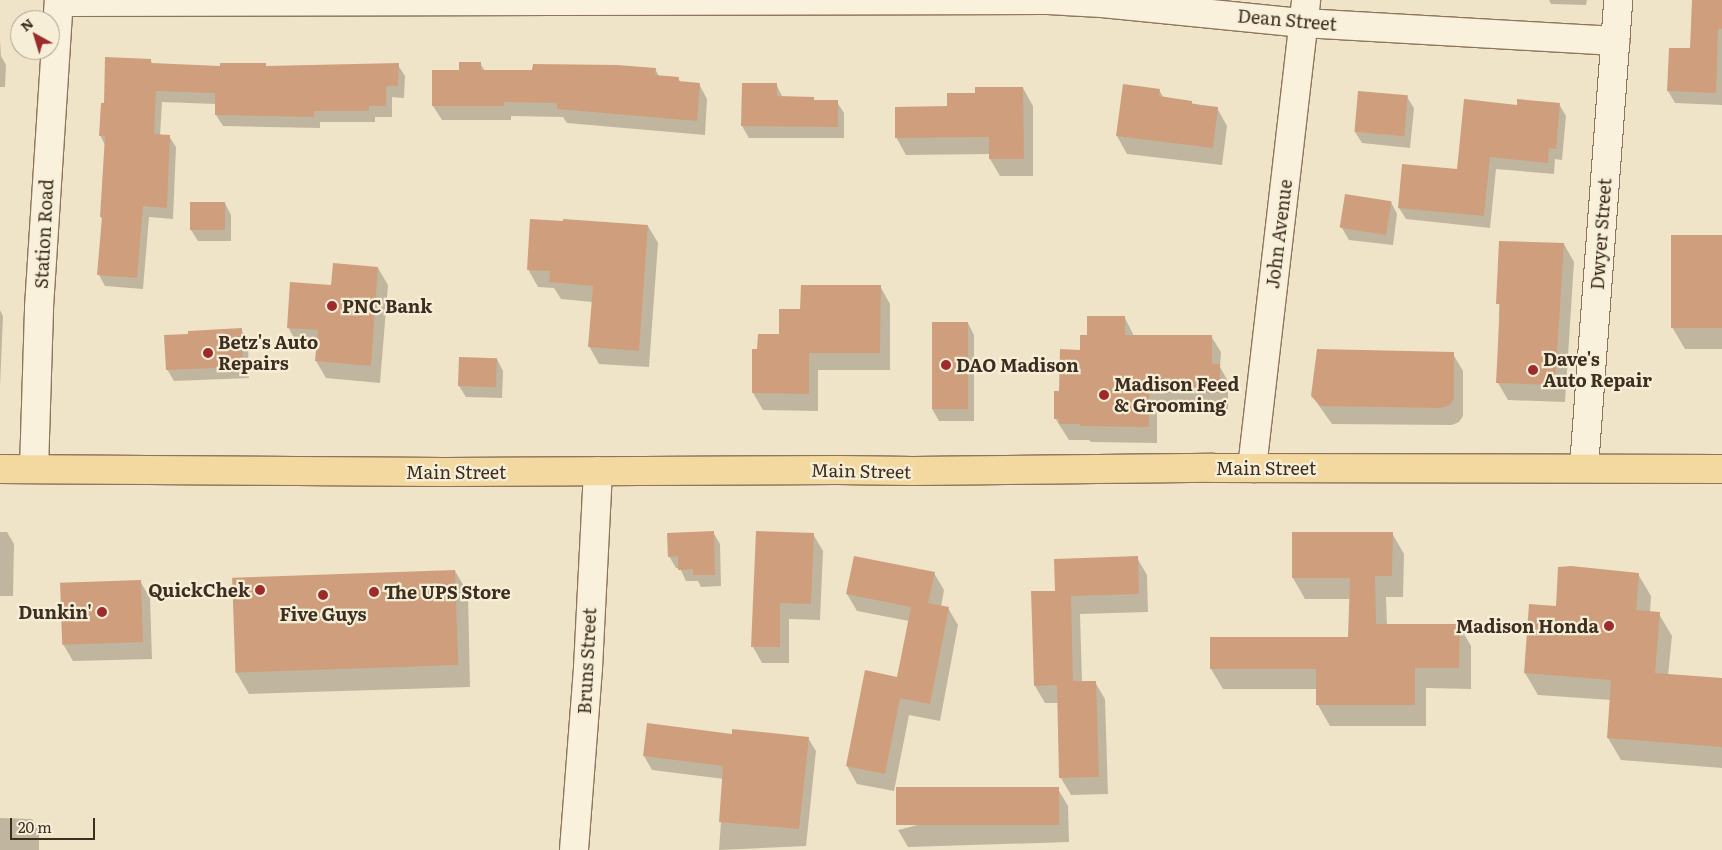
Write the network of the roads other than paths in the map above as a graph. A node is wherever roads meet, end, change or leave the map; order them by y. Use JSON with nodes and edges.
{"nodes":[{"id":1,"x":1618,"y":0,"type":"edge"},
{"id":2,"x":59,"y":1,"type":"edge"},
{"id":3,"x":1304,"y":11,"type":"edge"},
{"id":4,"x":1615,"y":41,"type":"junction"},
{"id":5,"x":1252,"y":468,"type":"junction"},
{"id":6,"x":1584,"y":468,"type":"junction"},
{"id":7,"x":0,"y":469,"type":"edge"},
{"id":8,"x":34,"y":469,"type":"junction"},
{"id":9,"x":1722,"y":469,"type":"edge"},
{"id":10,"x":598,"y":471,"type":"junction"},
{"id":11,"x":574,"y":850,"type":"edge"}],
"edges":[{"from":1,"to":4,"type":"street","name":"Dwyer Street"},
{"from":2,"to":3,"type":"street","name":"Dean Street"},
{"from":2,"to":8,"type":"street","name":"Station Road"},
{"from":3,"to":4,"type":"street","name":"Dean Street"},
{"from":3,"to":5,"type":"street","name":"John Avenue"},
{"from":4,"to":6,"type":"street","name":"Dwyer Street"},
{"from":5,"to":6,"type":"main road","name":"Main Street"},
{"from":5,"to":10,"type":"main road","name":"Main Street"},
{"from":6,"to":9,"type":"main road","name":"Main Street"},
{"from":7,"to":8,"type":"main road","name":"Main Street"},
{"from":8,"to":10,"type":"main road","name":"Main Street"},
{"from":10,"to":11,"type":"street","name":"Bruns Street"}]}
